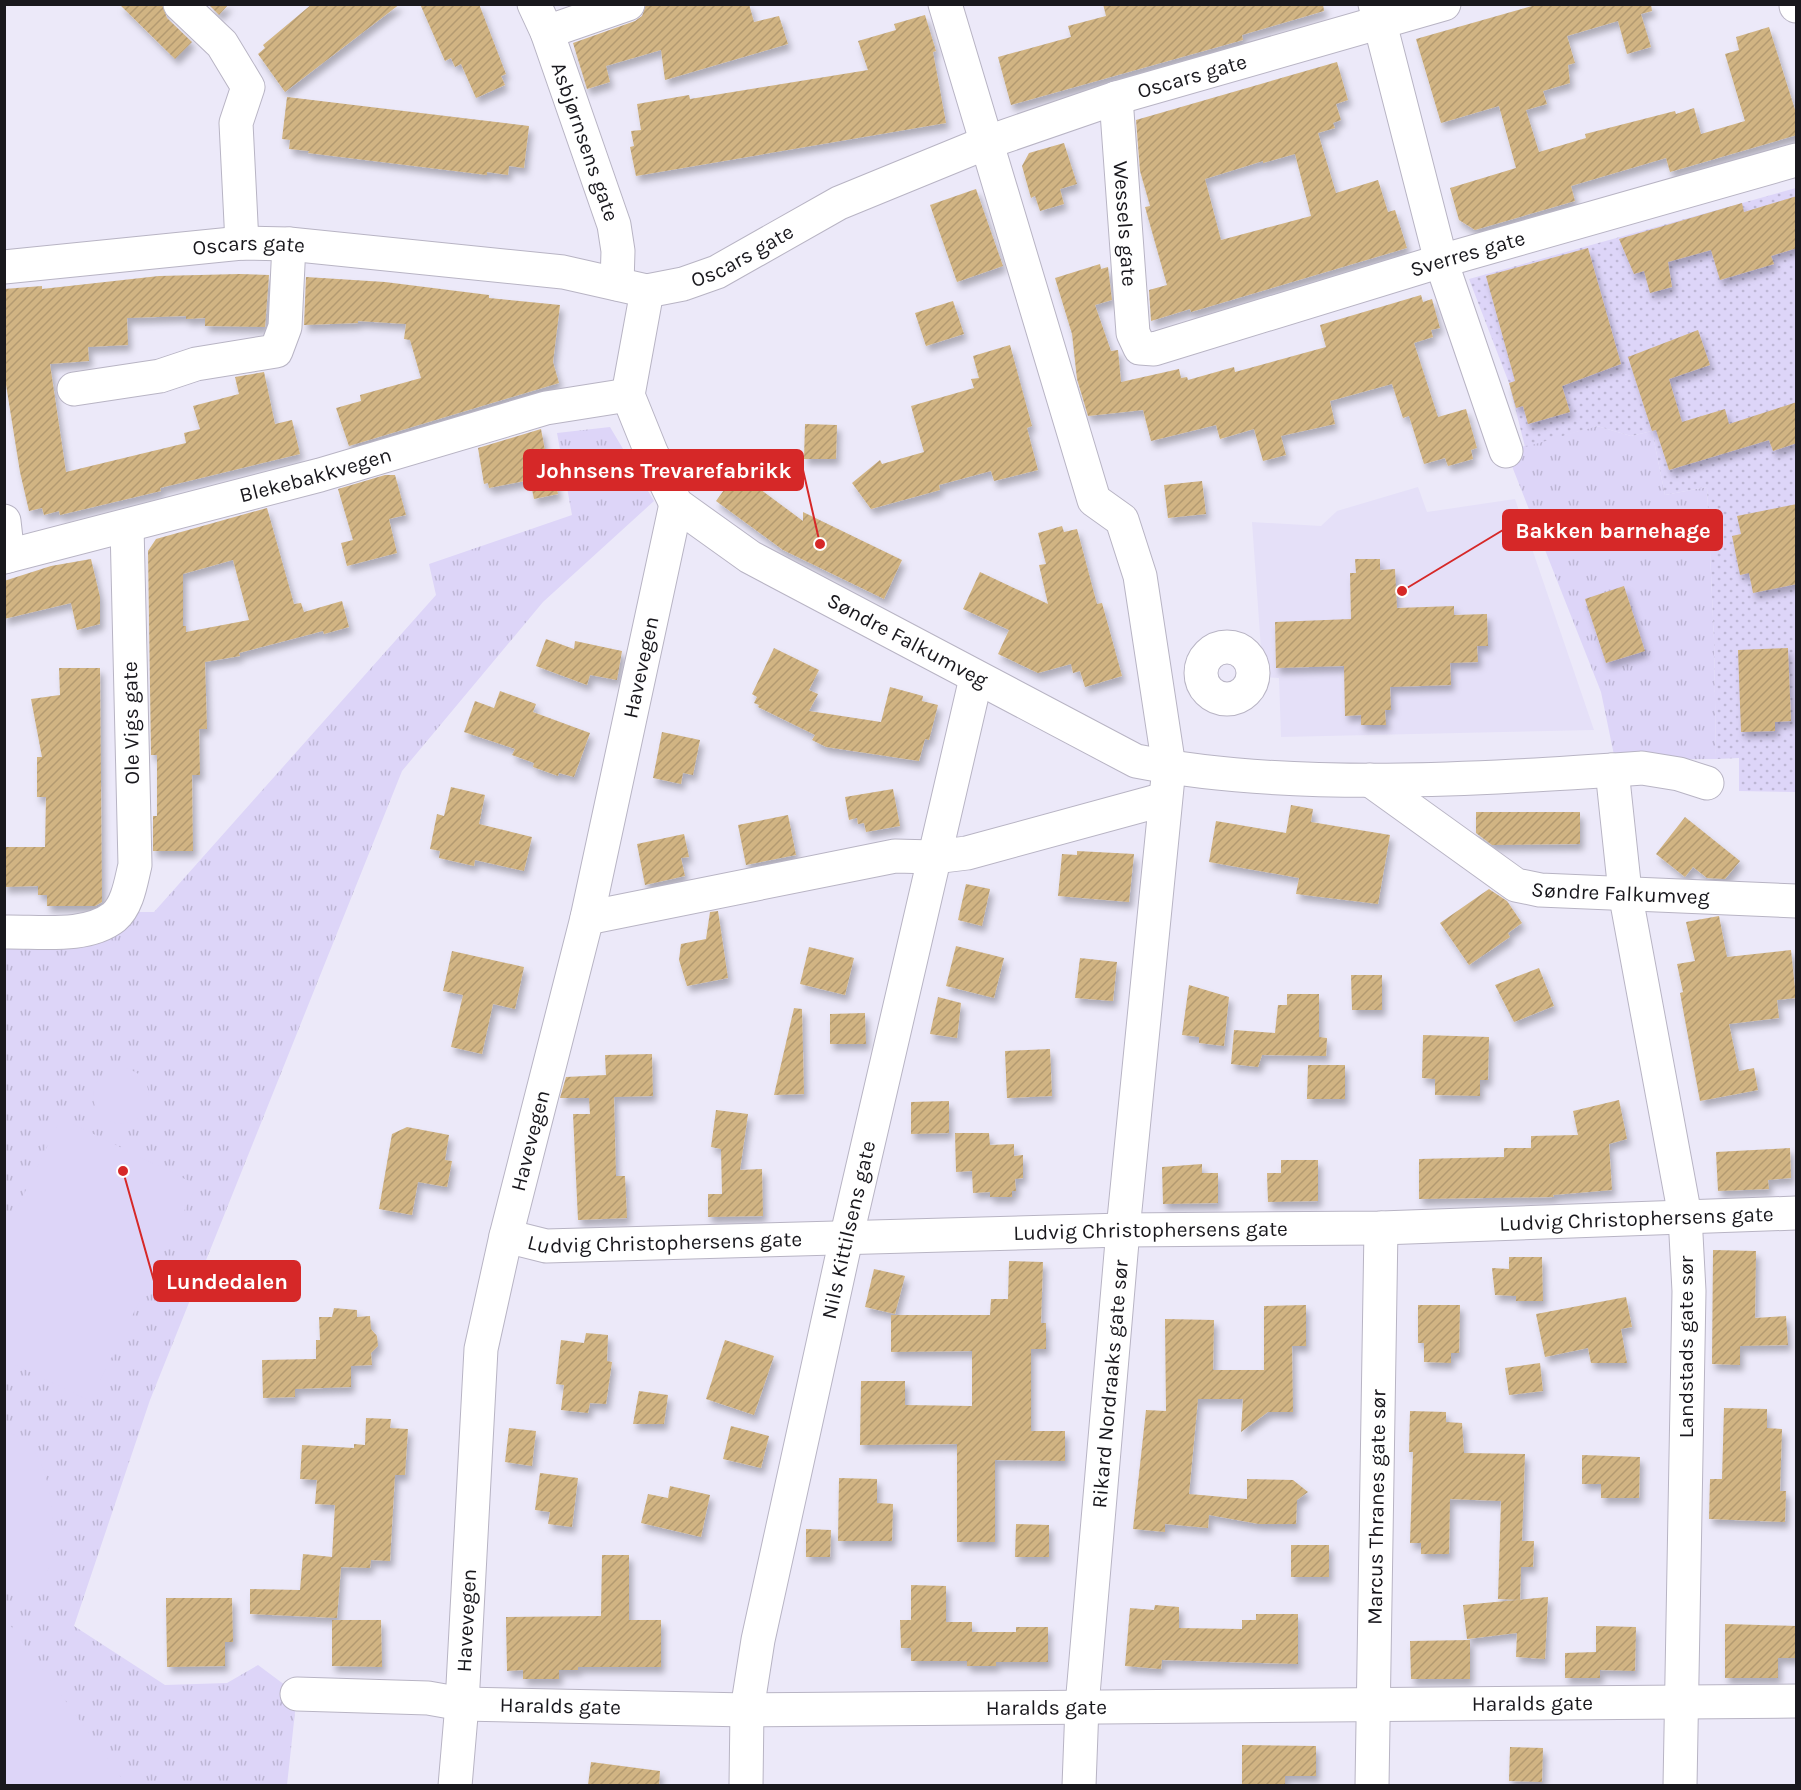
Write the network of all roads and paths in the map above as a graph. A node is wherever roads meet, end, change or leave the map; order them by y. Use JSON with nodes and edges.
{"nodes":[{"id":1,"x":180,"y":4,"type":"edge"},
{"id":2,"x":628,"y":4,"type":"edge"},
{"id":3,"x":945,"y":4,"type":"edge"},
{"id":4,"x":1444,"y":4,"type":"edge"},
{"id":5,"x":1377,"y":14,"type":"edge"},
{"id":6,"x":541,"y":18,"type":"edge"},
{"id":7,"x":1116,"y":98,"type":"junction"},
{"id":8,"x":988,"y":142,"type":"junction"},
{"id":9,"x":1797,"y":160,"type":"edge"},
{"id":10,"x":242,"y":243,"type":"junction"},
{"id":11,"x":289,"y":244,"type":"junction"},
{"id":12,"x":1441,"y":261,"type":"junction"},
{"id":13,"x":4,"y":267,"type":"edge"},
{"id":14,"x":632,"y":287,"type":"junction"},
{"id":15,"x":1140,"y":348,"type":"joint"},
{"id":16,"x":74,"y":389,"type":"dead end"},
{"id":17,"x":628,"y":395,"type":"junction"},
{"id":18,"x":1506,"y":451,"type":"dead end"},
{"id":19,"x":676,"y":504,"type":"junction"},
{"id":20,"x":4,"y":521,"type":"edge"},
{"id":21,"x":127,"y":525,"type":"junction"},
{"id":22,"x":6,"y":557,"type":"edge"},
{"id":23,"x":975,"y":678,"type":"junction"},
{"id":24,"x":1612,"y":770,"type":"junction"},
{"id":25,"x":1370,"y":780,"type":"junction"},
{"id":26,"x":1167,"y":783,"type":"junction"},
{"id":27,"x":1707,"y":783,"type":"dead end"},
{"id":28,"x":934,"y":856,"type":"junction"},
{"id":29,"x":1625,"y":892,"type":"junction"},
{"id":30,"x":1797,"y":901,"type":"edge"},
{"id":31,"x":587,"y":918,"type":"junction"},
{"id":32,"x":4,"y":933,"type":"edge"},
{"id":33,"x":1797,"y":1213,"type":"edge"},
{"id":34,"x":1685,"y":1216,"type":"junction"},
{"id":35,"x":1381,"y":1228,"type":"junction"},
{"id":36,"x":1123,"y":1230,"type":"junction"},
{"id":37,"x":506,"y":1236,"type":"junction"},
{"id":38,"x":846,"y":1239,"type":"junction"},
{"id":39,"x":297,"y":1694,"type":"dead end"},
{"id":40,"x":1681,"y":1700,"type":"junction"},
{"id":41,"x":1797,"y":1701,"type":"edge"},
{"id":42,"x":462,"y":1704,"type":"junction"},
{"id":43,"x":1372,"y":1705,"type":"junction"},
{"id":44,"x":1082,"y":1706,"type":"junction"},
{"id":45,"x":747,"y":1710,"type":"junction"},
{"id":46,"x":456,"y":1785,"type":"edge"},
{"id":47,"x":746,"y":1785,"type":"edge"},
{"id":48,"x":1079,"y":1785,"type":"edge"},
{"id":49,"x":1372,"y":1785,"type":"edge"},
{"id":50,"x":1680,"y":1785,"type":"edge"}],
"edges":[{"from":1,"to":10,"type":"street"},
{"from":2,"to":6,"type":"street"},
{"from":3,"to":8,"type":"street"},
{"from":4,"to":5,"type":"street","name":"Oscars gate"},
{"from":5,"to":7,"type":"street","name":"Oscars gate"},
{"from":5,"to":12,"type":"street"},
{"from":6,"to":14,"type":"street","name":"Asbjørnsens gate"},
{"from":7,"to":8,"type":"street","name":"Oscars gate"},
{"from":7,"to":15,"type":"street","name":"Wessels gate"},
{"from":8,"to":14,"type":"street","name":"Oscars gate"},
{"from":8,"to":26,"type":"street","name":"Rikard Nordraaks gate sør"},
{"from":9,"to":12,"type":"street","name":"Sverres gate"},
{"from":10,"to":11,"type":"street","name":"Oscars gate"},
{"from":10,"to":13,"type":"street","name":"Oscars gate"},
{"from":11,"to":14,"type":"street","name":"Oscars gate"},
{"from":11,"to":16,"type":"street"},
{"from":12,"to":15,"type":"street","name":"Sverres gate"},
{"from":12,"to":18,"type":"street"},
{"from":14,"to":17,"type":"street"},
{"from":17,"to":19,"type":"street","name":"Søndre Falkumveg"},
{"from":17,"to":21,"type":"street","name":"Blekebakkvegen"},
{"from":19,"to":23,"type":"street","name":"Søndre Falkumveg"},
{"from":19,"to":31,"type":"street","name":"Havevegen"},
{"from":20,"to":22,"type":"street"},
{"from":21,"to":22,"type":"street","name":"Blekebakkvegen"},
{"from":21,"to":32,"type":"street","name":"Ole Vigs gate"},
{"from":23,"to":26,"type":"street","name":"Søndre Falkumveg"},
{"from":23,"to":28,"type":"street","name":"Nils Kittilsens gate"},
{"from":24,"to":25,"type":"street","name":"Søndre Falkumveg"},
{"from":24,"to":27,"type":"street","name":"Søndre Falkumveg"},
{"from":24,"to":29,"type":"street","name":"Landstads gate sør"},
{"from":25,"to":26,"type":"street","name":"Søndre Falkumveg"},
{"from":25,"to":29,"type":"street","name":"Søndre Falkumveg"},
{"from":26,"to":28,"type":"street"},
{"from":26,"to":36,"type":"street","name":"Rikard Nordraaks gate sør"},
{"from":28,"to":31,"type":"street"},
{"from":28,"to":38,"type":"street","name":"Nils Kittilsens gate"},
{"from":29,"to":30,"type":"street","name":"Søndre Falkumveg"},
{"from":29,"to":34,"type":"street","name":"Landstads gate sør"},
{"from":31,"to":37,"type":"street","name":"Havevegen"},
{"from":33,"to":34,"type":"street","name":"Ludvig Christophersens gate"},
{"from":34,"to":35,"type":"street","name":"Ludvig Christophersens gate"},
{"from":34,"to":40,"type":"street","name":"Landstads gate sør"},
{"from":35,"to":36,"type":"street","name":"Ludvig Christophersens gate"},
{"from":35,"to":43,"type":"street","name":"Marcus Thranes gate sør"},
{"from":36,"to":38,"type":"street","name":"Ludvig Christophersens gate"},
{"from":36,"to":44,"type":"street","name":"Rikard Nordraaks gate sør"},
{"from":37,"to":38,"type":"street","name":"Ludvig Christophersens gate"},
{"from":37,"to":42,"type":"street","name":"Havevegen"},
{"from":38,"to":45,"type":"street","name":"Nils Kittilsens gate"},
{"from":39,"to":42,"type":"street","name":"Haralds gate"},
{"from":40,"to":41,"type":"street","name":"Haralds gate"},
{"from":40,"to":43,"type":"street","name":"Haralds gate"},
{"from":40,"to":50,"type":"street","name":"Landstads gate sør"},
{"from":42,"to":45,"type":"street","name":"Haralds gate"},
{"from":42,"to":46,"type":"street","name":"Havevegen"},
{"from":43,"to":44,"type":"street","name":"Haralds gate"},
{"from":43,"to":49,"type":"street","name":"Marcus Thranes gate sør"},
{"from":44,"to":45,"type":"street","name":"Haralds gate"},
{"from":44,"to":48,"type":"street","name":"Rikard Nordraaks gate sør"},
{"from":45,"to":47,"type":"street","name":"Nils Kittilsens gate"}]}
